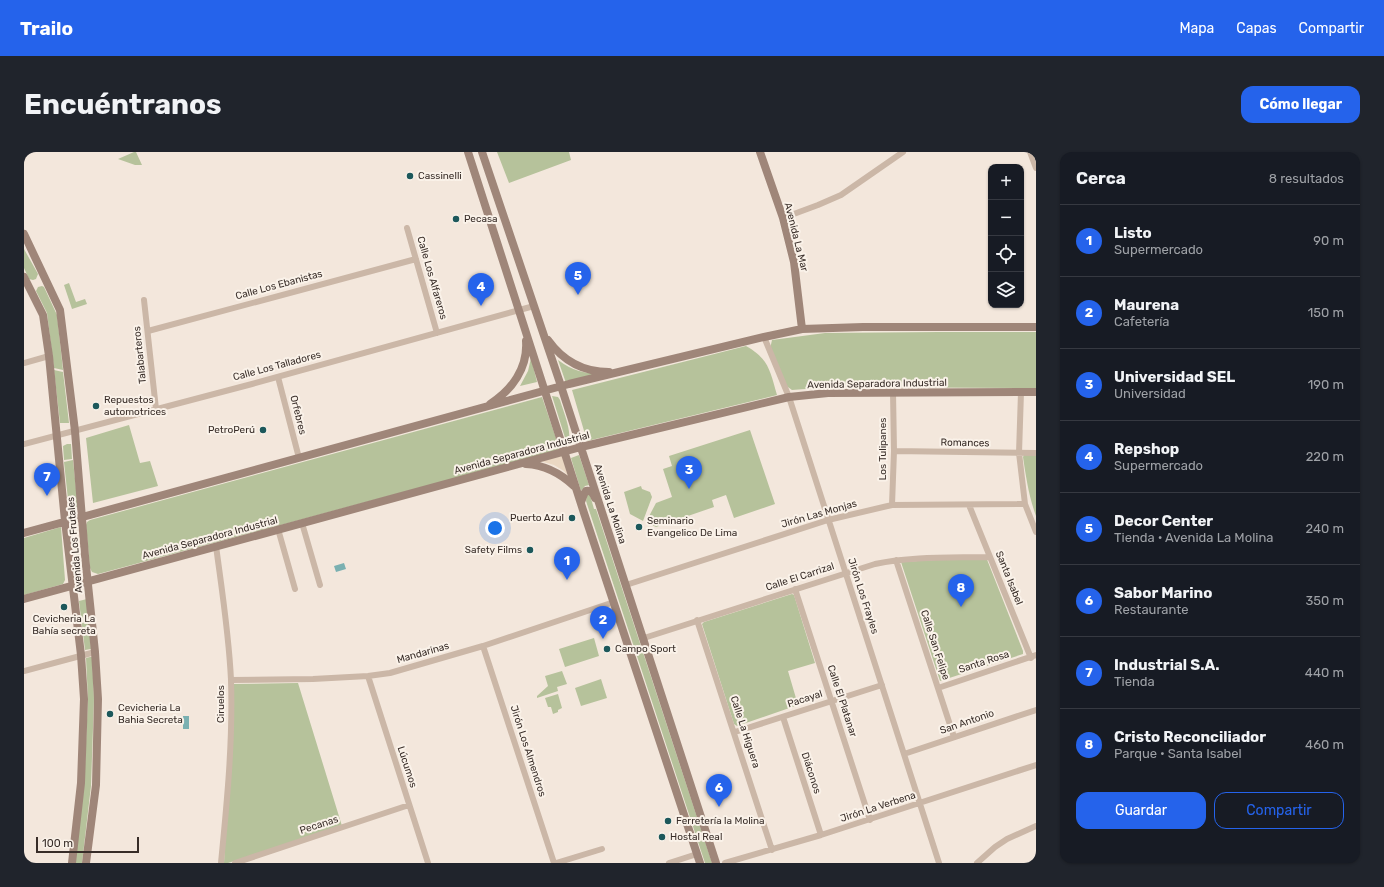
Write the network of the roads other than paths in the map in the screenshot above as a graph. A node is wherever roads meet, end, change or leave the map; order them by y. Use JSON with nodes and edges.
{"nodes":[{"id":1,"x":468,"y":152,"type":"edge"},
{"id":2,"x":482,"y":152,"type":"edge"},
{"id":3,"x":760,"y":152,"type":"edge"},
{"id":4,"x":903,"y":152,"type":"edge"},
{"id":5,"x":1030,"y":152,"type":"edge"},
{"id":6,"x":1036,"y":168,"type":"edge"},
{"id":7,"x":501,"y":208,"type":"junction"},
{"id":8,"x":487,"y":213,"type":"junction"},
{"id":9,"x":783,"y":218,"type":"junction"},
{"id":10,"x":407,"y":228,"type":"dead end"},
{"id":11,"x":24,"y":234,"type":"edge"},
{"id":12,"x":416,"y":259,"type":"junction"},
{"id":13,"x":24,"y":277,"type":"edge"},
{"id":14,"x":144,"y":300,"type":"dead end"},
{"id":15,"x":534,"y":306,"type":"junction"},
{"id":16,"x":519,"y":311,"type":"junction"},
{"id":17,"x":1036,"y":327,"type":"edge"},
{"id":18,"x":542,"y":329,"type":"junction"},
{"id":19,"x":802,"y":329,"type":"junction"},
{"id":20,"x":148,"y":331,"type":"junction"},
{"id":21,"x":525,"y":332,"type":"junction"},
{"id":22,"x":437,"y":333,"type":"junction"},
{"id":23,"x":764,"y":337,"type":"junction"},
{"id":24,"x":49,"y":356,"type":"junction"},
{"id":25,"x":24,"y":363,"type":"edge"},
{"id":26,"x":622,"y":372,"type":"junction"},
{"id":27,"x":278,"y":377,"type":"junction"},
{"id":28,"x":561,"y":387,"type":"junction"},
{"id":29,"x":545,"y":391,"type":"junction"},
{"id":30,"x":893,"y":392,"type":"junction"},
{"id":31,"x":1021,"y":392,"type":"junction"},
{"id":32,"x":1036,"y":392,"type":"edge"},
{"id":33,"x":789,"y":397,"type":"junction"},
{"id":34,"x":156,"y":409,"type":"junction"},
{"id":35,"x":474,"y":411,"type":"junction"},
{"id":36,"x":75,"y":430,"type":"junction"},
{"id":37,"x":58,"y":435,"type":"junction"},
{"id":38,"x":24,"y":444,"type":"edge"},
{"id":39,"x":581,"y":447,"type":"junction"},
{"id":40,"x":564,"y":451,"type":"junction"},
{"id":41,"x":894,"y":452,"type":"junction"},
{"id":42,"x":1036,"y":453,"type":"edge"},
{"id":43,"x":1018,"y":454,"type":"junction"},
{"id":44,"x":299,"y":458,"type":"junction"},
{"id":45,"x":521,"y":464,"type":"junction"},
{"id":46,"x":576,"y":488,"type":"junction"},
{"id":47,"x":581,"y":502,"type":"junction"},
{"id":48,"x":1025,"y":504,"type":"junction"},
{"id":49,"x":892,"y":505,"type":"junction"},
{"id":50,"x":969,"y":505,"type":"junction"},
{"id":51,"x":602,"y":511,"type":"junction"},
{"id":52,"x":82,"y":517,"type":"junction"},
{"id":53,"x":828,"y":520,"type":"junction"},
{"id":54,"x":65,"y":521,"type":"junction"},
{"id":55,"x":302,"y":523,"type":"junction"},
{"id":56,"x":278,"y":529,"type":"junction"},
{"id":57,"x":1036,"y":532,"type":"edge"},
{"id":58,"x":24,"y":533,"type":"edge"},
{"id":59,"x":216,"y":546,"type":"junction"},
{"id":60,"x":990,"y":557,"type":"junction"},
{"id":61,"x":896,"y":560,"type":"junction"},
{"id":62,"x":845,"y":572,"type":"junction"},
{"id":63,"x":88,"y":581,"type":"junction"},
{"id":64,"x":73,"y":585,"type":"junction"},
{"id":65,"x":320,"y":585,"type":"dead end"},
{"id":66,"x":626,"y":585,"type":"junction"},
{"id":67,"x":295,"y":589,"type":"dead end"},
{"id":68,"x":795,"y":589,"type":"junction"},
{"id":69,"x":24,"y":599,"type":"edge"},
{"id":70,"x":614,"y":602,"type":"junction"},
{"id":71,"x":698,"y":620,"type":"junction"},
{"id":72,"x":644,"y":638,"type":"junction"},
{"id":73,"x":483,"y":646,"type":"junction"},
{"id":74,"x":95,"y":652,"type":"junction"},
{"id":75,"x":81,"y":655,"type":"junction"},
{"id":76,"x":1033,"y":656,"type":"edge"},
{"id":77,"x":24,"y":671,"type":"edge"},
{"id":78,"x":368,"y":676,"type":"junction"},
{"id":79,"x":231,"y":680,"type":"junction"},
{"id":80,"x":882,"y":685,"type":"junction"},
{"id":81,"x":938,"y":688,"type":"junction"},
{"id":82,"x":832,"y":701,"type":"junction"},
{"id":83,"x":1036,"y":710,"type":"edge"},
{"id":84,"x":783,"y":717,"type":"junction"},
{"id":85,"x":735,"y":732,"type":"junction"},
{"id":86,"x":954,"y":737,"type":"junction"},
{"id":87,"x":904,"y":754,"type":"junction"},
{"id":88,"x":1036,"y":765,"type":"edge"},
{"id":89,"x":920,"y":804,"type":"junction"},
{"id":90,"x":409,"y":805,"type":"junction"},
{"id":91,"x":870,"y":820,"type":"junction"},
{"id":92,"x":1036,"y":826,"type":"edge"},
{"id":93,"x":821,"y":835,"type":"junction"},
{"id":94,"x":602,"y":849,"type":"dead end"},
{"id":95,"x":772,"y":850,"type":"junction"},
{"id":96,"x":697,"y":854,"type":"junction"},
{"id":97,"x":72,"y":863,"type":"edge"},
{"id":98,"x":86,"y":863,"type":"edge"},
{"id":99,"x":221,"y":863,"type":"edge"},
{"id":100,"x":235,"y":863,"type":"edge"},
{"id":101,"x":428,"y":863,"type":"edge"},
{"id":102,"x":555,"y":863,"type":"edge"},
{"id":103,"x":669,"y":863,"type":"edge"},
{"id":104,"x":700,"y":863,"type":"edge"},
{"id":105,"x":716,"y":863,"type":"edge"},
{"id":106,"x":725,"y":863,"type":"edge"},
{"id":107,"x":939,"y":863,"type":"edge"},
{"id":108,"x":977,"y":863,"type":"edge"}],
"edges":[{"from":1,"to":8,"type":"main road"},
{"from":2,"to":7,"type":"main road","name":"Avenida La Molina"},
{"from":3,"to":9,"type":"main road","name":"Avenida La Mar"},
{"from":4,"to":9,"type":"street"},
{"from":5,"to":6,"type":"street"},
{"from":7,"to":8,"type":"main road"},
{"from":7,"to":15,"type":"main road","name":"Avenida La Molina"},
{"from":8,"to":16,"type":"main road"},
{"from":9,"to":19,"type":"main road","name":"Avenida La Mar"},
{"from":10,"to":12,"type":"street","name":"Calle Los Alfareros"},
{"from":11,"to":36,"type":"main road","name":"Avenida Los Frutales"},
{"from":12,"to":20,"type":"street","name":"Calle Los Ebanistas"},
{"from":12,"to":22,"type":"street","name":"Calle Los Alfareros"},
{"from":13,"to":24,"type":"main road","name":"Avenida Los Frutales"},
{"from":14,"to":20,"type":"street","name":"Talabarteros"},
{"from":15,"to":16,"type":"street","name":"Calle Los Talladores"},
{"from":15,"to":18,"type":"main road","name":"Avenida La Molina"},
{"from":16,"to":21,"type":"main road"},
{"from":16,"to":22,"type":"street","name":"Calle Los Talladores"},
{"from":17,"to":19,"type":"main road"},
{"from":18,"to":26,"type":"main road"},
{"from":18,"to":28,"type":"main road","name":"Avenida La Molina"},
{"from":19,"to":23,"type":"main road"},
{"from":20,"to":34,"type":"street","name":"Talabarteros"},
{"from":21,"to":29,"type":"main road"},
{"from":21,"to":35,"type":"main road"},
{"from":22,"to":27,"type":"street","name":"Calle Los Talladores"},
{"from":23,"to":26,"type":"main road"},
{"from":23,"to":33,"type":"street","name":"Jirón Los Frayles"},
{"from":24,"to":25,"type":"street"},
{"from":24,"to":37,"type":"main road","name":"Avenida Los Frutales"},
{"from":26,"to":28,"type":"main road"},
{"from":27,"to":34,"type":"street","name":"Calle Los Talladores"},
{"from":27,"to":44,"type":"street","name":"Orfebres"},
{"from":28,"to":29,"type":"main road"},
{"from":28,"to":39,"type":"main road","name":"Avenida La Molina"},
{"from":29,"to":35,"type":"main road"},
{"from":29,"to":40,"type":"main road"},
{"from":30,"to":31,"type":"main road","name":"Avenida Separadora Industrial"},
{"from":30,"to":33,"type":"main road","name":"Avenida Separadora Industrial"},
{"from":30,"to":41,"type":"street","name":"Los Tulipanes"},
{"from":31,"to":32,"type":"main road","name":"Avenida Separadora Industrial"},
{"from":31,"to":43,"type":"street"},
{"from":33,"to":39,"type":"main road","name":"Avenida Separadora Industrial"},
{"from":33,"to":53,"type":"street","name":"Jirón Los Frayles"},
{"from":34,"to":36,"type":"street","name":"Calle Los Talladores"},
{"from":35,"to":44,"type":"main road"},
{"from":36,"to":37,"type":"street","name":"Calle Los Talladores"},
{"from":36,"to":52,"type":"main road","name":"Avenida Los Frutales"},
{"from":37,"to":38,"type":"street","name":"Calle Los Talladores"},
{"from":37,"to":54,"type":"main road","name":"Avenida Los Frutales"},
{"from":39,"to":40,"type":"main road","name":"Avenida Separadora Industrial"},
{"from":39,"to":51,"type":"main road","name":"Avenida La Molina"},
{"from":40,"to":45,"type":"main road","name":"Avenida Separadora Industrial"},
{"from":40,"to":46,"type":"main road"},
{"from":41,"to":43,"type":"street","name":"Romances"},
{"from":41,"to":49,"type":"street","name":"Los Tulipanes"},
{"from":42,"to":43,"type":"street","name":"Romances"},
{"from":43,"to":48,"type":"street"},
{"from":44,"to":52,"type":"main road"},
{"from":45,"to":46,"type":"main road"},
{"from":45,"to":55,"type":"main road","name":"Avenida Separadora Industrial"},
{"from":46,"to":47,"type":"main road"},
{"from":47,"to":51,"type":"main road"},
{"from":47,"to":70,"type":"main road"},
{"from":48,"to":50,"type":"street","name":"Jirón Las Monjas"},
{"from":48,"to":57,"type":"street"},
{"from":49,"to":50,"type":"street","name":"Jirón Las Monjas"},
{"from":49,"to":53,"type":"street","name":"Jirón Las Monjas"},
{"from":50,"to":60,"type":"street","name":"Santa Isabel"},
{"from":51,"to":66,"type":"main road","name":"Avenida La Molina"},
{"from":52,"to":54,"type":"main road"},
{"from":52,"to":63,"type":"main road","name":"Avenida Los Frutales"},
{"from":53,"to":62,"type":"street","name":"Jirón Los Frayles"},
{"from":53,"to":66,"type":"street","name":"Jirón Las Monjas"},
{"from":54,"to":58,"type":"main road"},
{"from":54,"to":64,"type":"main road","name":"Avenida Los Frutales"},
{"from":55,"to":56,"type":"main road","name":"Avenida Separadora Industrial"},
{"from":55,"to":65,"type":"street"},
{"from":56,"to":59,"type":"main road","name":"Avenida Separadora Industrial"},
{"from":56,"to":67,"type":"street"},
{"from":59,"to":63,"type":"main road","name":"Avenida Separadora Industrial"},
{"from":59,"to":79,"type":"street","name":"Ciruelos"},
{"from":60,"to":61,"type":"street","name":"Calle El Carrizal"},
{"from":60,"to":76,"type":"street","name":"Santa Isabel"},
{"from":61,"to":62,"type":"street","name":"Calle El Carrizal"},
{"from":61,"to":81,"type":"street","name":"Calle San Felipe"},
{"from":62,"to":68,"type":"street","name":"Calle El Carrizal"},
{"from":62,"to":80,"type":"street","name":"Jirón Los Frayles"},
{"from":63,"to":64,"type":"main road","name":"Avenida Separadora Industrial"},
{"from":63,"to":74,"type":"main road","name":"Avenida Los Frutales"},
{"from":64,"to":69,"type":"main road","name":"Avenida Separadora Industrial"},
{"from":64,"to":75,"type":"main road","name":"Avenida Los Frutales"},
{"from":66,"to":72,"type":"main road","name":"Avenida La Molina"},
{"from":68,"to":71,"type":"street","name":"Calle El Carrizal"},
{"from":68,"to":82,"type":"street","name":"Calle El Platanar"},
{"from":70,"to":73,"type":"street","name":"Mandarinas"},
{"from":70,"to":96,"type":"main road"},
{"from":71,"to":72,"type":"street","name":"Calle El Carrizal"},
{"from":71,"to":85,"type":"street","name":"Calle La Higuera"},
{"from":72,"to":105,"type":"main road","name":"Avenida La Molina"},
{"from":73,"to":78,"type":"street","name":"Mandarinas"},
{"from":73,"to":102,"type":"street","name":"Jirón Los Almendros"},
{"from":74,"to":75,"type":"street"},
{"from":74,"to":98,"type":"main road","name":"Avenida Los Frutales"},
{"from":75,"to":77,"type":"street"},
{"from":75,"to":97,"type":"main road","name":"Avenida Los Frutales"},
{"from":76,"to":81,"type":"street","name":"Santa Rosa"},
{"from":78,"to":79,"type":"street","name":"Mandarinas"},
{"from":78,"to":90,"type":"street","name":"Lúcumos"},
{"from":79,"to":99,"type":"street","name":"Ciruelos"},
{"from":80,"to":82,"type":"street","name":"Pacayal"},
{"from":80,"to":87,"type":"street","name":"Jirón Los Frayles"},
{"from":81,"to":86,"type":"street","name":"Calle San Felipe"},
{"from":82,"to":84,"type":"street","name":"Pacayal"},
{"from":82,"to":91,"type":"street","name":"Calle El Platanar"},
{"from":83,"to":86,"type":"street","name":"San Antonio"},
{"from":84,"to":85,"type":"street","name":"Pacayal"},
{"from":84,"to":93,"type":"street","name":"Diáconos"},
{"from":85,"to":95,"type":"street","name":"Calle La Higuera"},
{"from":86,"to":87,"type":"street","name":"San Antonio"},
{"from":87,"to":89,"type":"street","name":"Jirón Los Frayles"},
{"from":88,"to":89,"type":"street","name":"Jirón La Verbena"},
{"from":89,"to":91,"type":"street","name":"Jirón La Verbena"},
{"from":89,"to":107,"type":"street","name":"Jirón Los Frayles"},
{"from":90,"to":100,"type":"street","name":"Pecanas"},
{"from":90,"to":101,"type":"street","name":"Lúcumos"},
{"from":91,"to":93,"type":"street","name":"Jirón La Verbena"},
{"from":92,"to":108,"type":"street"},
{"from":93,"to":95,"type":"street","name":"Jirón La Verbena"},
{"from":94,"to":102,"type":"street"},
{"from":95,"to":106,"type":"street","name":"Jirón La Verbena"},
{"from":96,"to":103,"type":"street"},
{"from":96,"to":104,"type":"main road"}]}
